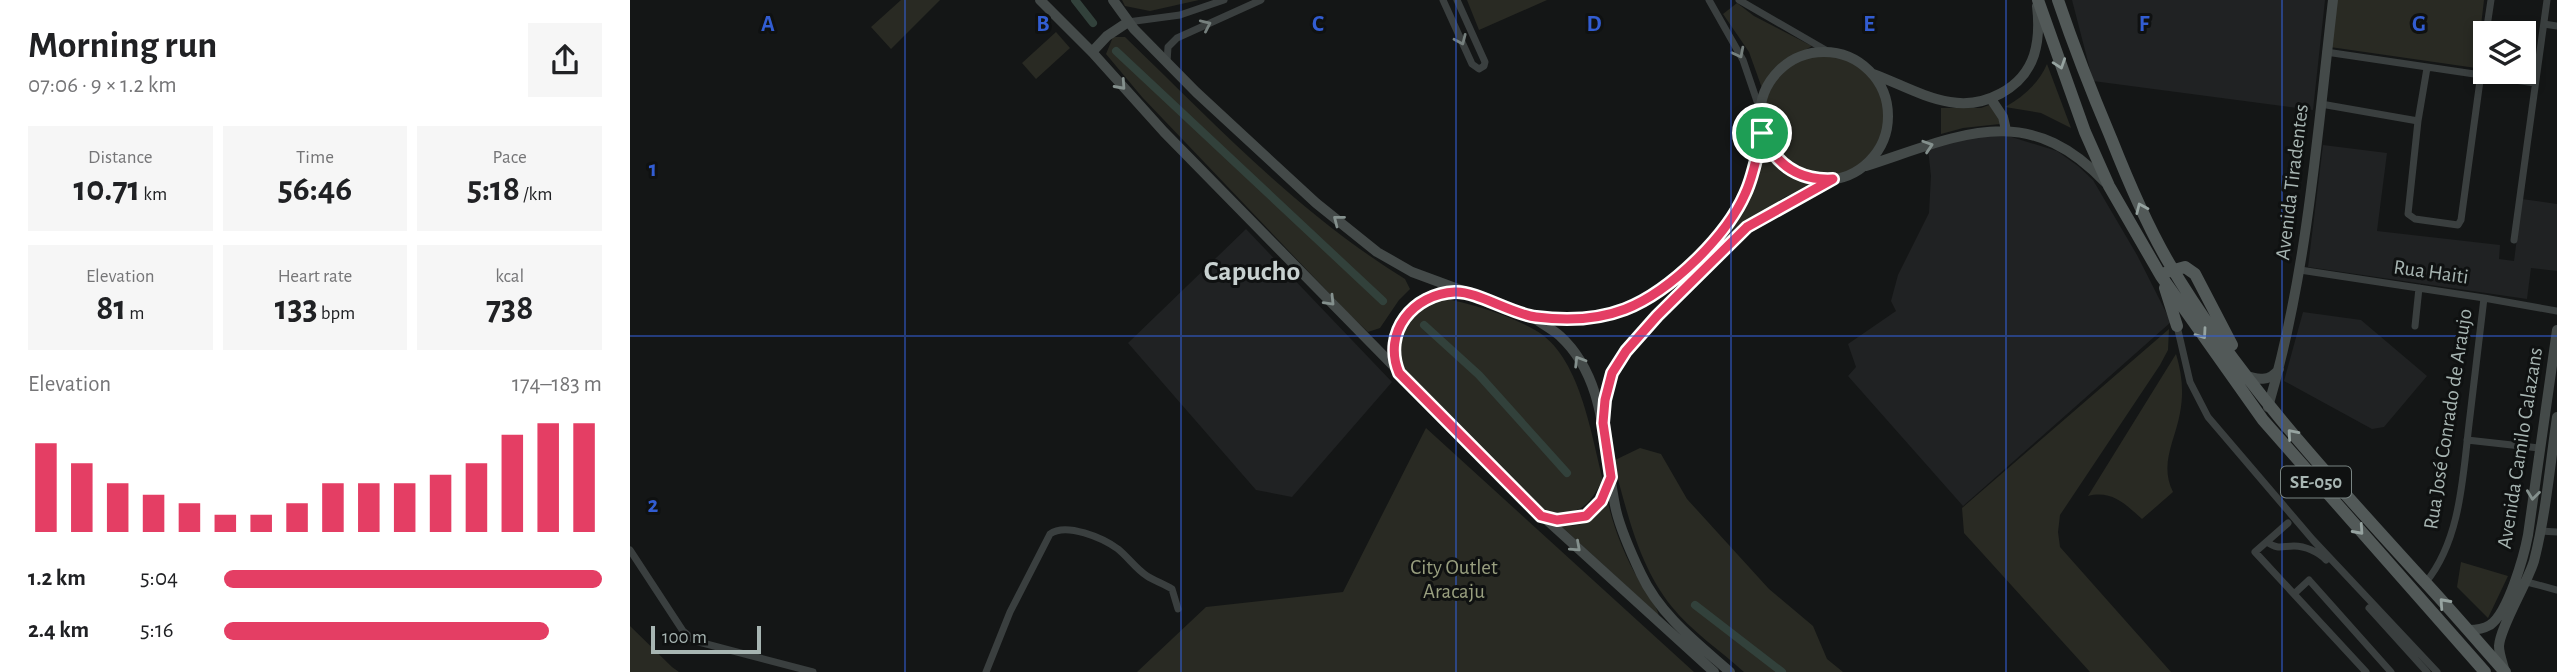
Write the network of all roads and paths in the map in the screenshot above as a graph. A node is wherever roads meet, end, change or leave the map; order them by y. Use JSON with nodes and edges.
{"nodes":[{"id":1,"x":1040,"y":0,"type":"edge"},
{"id":2,"x":1050,"y":0,"type":"edge"},
{"id":3,"x":1113,"y":0,"type":"edge"},
{"id":4,"x":1224,"y":0,"type":"edge"},
{"id":5,"x":1261,"y":0,"type":"edge"},
{"id":6,"x":1443,"y":0,"type":"edge"},
{"id":7,"x":1457,"y":0,"type":"edge"},
{"id":8,"x":1709,"y":0,"type":"edge"},
{"id":9,"x":1739,"y":0,"type":"edge"},
{"id":10,"x":2037,"y":0,"type":"edge"},
{"id":11,"x":2058,"y":0,"type":"edge"},
{"id":12,"x":2333,"y":0,"type":"edge"},
{"id":13,"x":2491,"y":0,"type":"edge"},
{"id":14,"x":2547,"y":0,"type":"edge"},
{"id":15,"x":1056,"y":16,"type":"junction"},
{"id":16,"x":2488,"y":21,"type":"edge"},
{"id":17,"x":1128,"y":22,"type":"junction"},
{"id":18,"x":2543,"y":24,"type":"junction"},
{"id":19,"x":2557,"y":26,"type":"edge"},
{"id":20,"x":1092,"y":52,"type":"junction"},
{"id":21,"x":1829,"y":52,"type":"junction"},
{"id":22,"x":2326,"y":52,"type":"junction"},
{"id":23,"x":1167,"y":62,"type":"junction"},
{"id":24,"x":2427,"y":68,"type":"junction"},
{"id":25,"x":2473,"y":73,"type":"edge"},
{"id":26,"x":1873,"y":74,"type":"junction"},
{"id":27,"x":2536,"y":76,"type":"edge"},
{"id":28,"x":2480,"y":84,"type":"edge"},
{"id":29,"x":2535,"y":84,"type":"edge"},
{"id":30,"x":1991,"y":99,"type":"junction"},
{"id":31,"x":2321,"y":104,"type":"junction"},
{"id":32,"x":1760,"y":110,"type":"junction"},
{"id":33,"x":2418,"y":121,"type":"junction"},
{"id":34,"x":2006,"y":130,"type":"junction"},
{"id":35,"x":1762,"y":133,"type":"junction"},
{"id":36,"x":1863,"y":167,"type":"junction"},
{"id":37,"x":1833,"y":179,"type":"junction"},
{"id":38,"x":2109,"y":186,"type":"junction"},
{"id":39,"x":2514,"y":240,"type":"dead end"},
{"id":40,"x":2300,"y":271,"type":"junction"},
{"id":41,"x":2166,"y":274,"type":"junction"},
{"id":42,"x":1676,"y":279,"type":"junction"},
{"id":43,"x":1686,"y":288,"type":"junction"},
{"id":44,"x":2419,"y":288,"type":"junction"},
{"id":45,"x":1459,"y":291,"type":"junction"},
{"id":46,"x":2484,"y":298,"type":"junction"},
{"id":47,"x":2557,"y":311,"type":"edge"},
{"id":48,"x":1531,"y":316,"type":"junction"},
{"id":49,"x":2176,"y":326,"type":"joint"},
{"id":50,"x":2415,"y":326,"type":"dead end"},
{"id":51,"x":2557,"y":330,"type":"edge"},
{"id":52,"x":2280,"y":366,"type":"junction"},
{"id":53,"x":1399,"y":373,"type":"junction"},
{"id":54,"x":2244,"y":375,"type":"junction"},
{"id":55,"x":2552,"y":398,"type":"edge"},
{"id":56,"x":2269,"y":407,"type":"junction"},
{"id":57,"x":2557,"y":417,"type":"edge"},
{"id":58,"x":1603,"y":423,"type":"junction"},
{"id":59,"x":2467,"y":440,"type":"junction"},
{"id":60,"x":2555,"y":447,"type":"edge"},
{"id":61,"x":2539,"y":448,"type":"junction"},
{"id":62,"x":1611,"y":477,"type":"junction"},
{"id":63,"x":1541,"y":516,"type":"junction"},
{"id":64,"x":2288,"y":523,"type":"dead end"},
{"id":65,"x":2540,"y":531,"type":"junction"},
{"id":66,"x":2557,"y":532,"type":"edge"},
{"id":67,"x":2267,"y":541,"type":"junction"},
{"id":68,"x":630,"y":550,"type":"edge"},
{"id":69,"x":2426,"y":582,"type":"junction"},
{"id":70,"x":2527,"y":582,"type":"junction"},
{"id":71,"x":2557,"y":590,"type":"edge"},
{"id":72,"x":2295,"y":593,"type":"junction"},
{"id":73,"x":1178,"y":609,"type":"dead end"},
{"id":74,"x":2469,"y":631,"type":"junction"},
{"id":75,"x":813,"y":672,"type":"edge"},
{"id":76,"x":986,"y":672,"type":"edge"},
{"id":77,"x":1714,"y":672,"type":"edge"},
{"id":78,"x":1730,"y":672,"type":"edge"},
{"id":79,"x":2366,"y":672,"type":"edge"},
{"id":80,"x":2391,"y":672,"type":"edge"},
{"id":81,"x":2427,"y":672,"type":"edge"},
{"id":82,"x":2437,"y":672,"type":"edge"},
{"id":83,"x":2485,"y":672,"type":"edge"},
{"id":84,"x":2505,"y":672,"type":"edge"}],
"edges":[{"from":1,"to":15,"type":"street"},
{"from":2,"to":15,"type":"street"},
{"from":3,"to":17,"type":"street"},
{"from":4,"to":17,"type":"street"},
{"from":23,"to":5,"type":"street","one_way":true},
{"from":6,"to":7,"type":"street","one_way":true},
{"from":8,"to":32,"type":"street","one_way":true},
{"from":9,"to":21,"type":"street"},
{"from":10,"to":30,"type":"street"},
{"from":10,"to":38,"type":"main road","number":"SE-050","one_way":true},
{"from":41,"to":11,"type":"main road","number":"SE-050","one_way":true},
{"from":12,"to":22,"type":"street","name":"Avenida Tiradentes"},
{"from":13,"to":16,"type":"street"},
{"from":14,"to":18,"type":"street"},
{"from":15,"to":20,"type":"street"},
{"from":17,"to":20,"type":"street"},
{"from":17,"to":23,"type":"street"},
{"from":18,"to":19,"type":"street"},
{"from":18,"to":27,"type":"street"},
{"from":20,"to":53,"type":"street","one_way":true},
{"from":21,"to":26,"type":"street"},
{"from":21,"to":32,"type":"street"},
{"from":22,"to":24,"type":"street"},
{"from":22,"to":31,"type":"street","name":"Avenida Tiradentes"},
{"from":45,"to":23,"type":"street","one_way":true},
{"from":24,"to":25,"type":"street"},
{"from":24,"to":33,"type":"street"},
{"from":26,"to":30,"type":"street"},
{"from":26,"to":36,"type":"street"},
{"from":28,"to":33,"type":"street"},
{"from":29,"to":39,"type":"street"},
{"from":30,"to":34,"type":"street"},
{"from":31,"to":33,"type":"street"},
{"from":31,"to":40,"type":"street","name":"Avenida Tiradentes"},
{"from":32,"to":35,"type":"street"},
{"from":36,"to":34,"type":"street","one_way":true},
{"from":34,"to":38,"type":"street"},
{"from":35,"to":37,"type":"street"},
{"from":35,"to":42,"type":"street"},
{"from":36,"to":37,"type":"street"},
{"from":37,"to":43,"type":"street"},
{"from":38,"to":41,"type":"main road","number":"SE-050"},
{"from":40,"to":44,"type":"street","name":"Rua Haiti"},
{"from":40,"to":52,"type":"street","name":"Avenida Tiradentes"},
{"from":41,"to":49,"type":"main road"},
{"from":41,"to":54,"type":"main road"},
{"from":41,"to":83,"type":"main road","number":"SE-050","one_way":true},
{"from":42,"to":43,"type":"street"},
{"from":42,"to":48,"type":"street"},
{"from":43,"to":58,"type":"street"},
{"from":44,"to":46,"type":"street","name":"Rua Haiti"},
{"from":44,"to":50,"type":"street"},
{"from":45,"to":48,"type":"street"},
{"from":45,"to":53,"type":"street"},
{"from":46,"to":47,"type":"street","name":"Rua Haiti"},
{"from":46,"to":59,"type":"street","name":"Rua José Conrado de Araujo"},
{"from":58,"to":48,"type":"street","one_way":true},
{"from":49,"to":82,"type":"street"},
{"from":51,"to":55,"type":"street","name":"Avenida Camilo Calazans"},
{"from":52,"to":54,"type":"street"},
{"from":52,"to":56,"type":"street","name":"Avenida Tiradentes"},
{"from":53,"to":63,"type":"street"},
{"from":54,"to":56,"type":"main road","number":"SE-050"},
{"from":55,"to":61,"type":"street","name":"Avenida Camilo Calazans"},
{"from":69,"to":56,"type":"main road","number":"SE-050","one_way":true},
{"from":57,"to":60,"type":"street","name":"Avenida Camilo Calazans"},
{"from":58,"to":62,"type":"street"},
{"from":59,"to":61,"type":"street"},
{"from":59,"to":69,"type":"street","name":"Rua José Conrado de Araujo"},
{"from":60,"to":65,"type":"street","name":"Avenida Camilo Calazans"},
{"from":61,"to":74,"type":"street","name":"Avenida Camilo Calazans","one_way":true},
{"from":62,"to":63,"type":"street"},
{"from":62,"to":78,"type":"street"},
{"from":63,"to":77,"type":"street","one_way":true},
{"from":64,"to":67,"type":"street"},
{"from":65,"to":66,"type":"street"},
{"from":65,"to":70,"type":"street","name":"Avenida Camilo Calazans"},
{"from":67,"to":72,"type":"street"},
{"from":67,"to":81,"type":"street"},
{"from":68,"to":75,"type":"street"},
{"from":74,"to":69,"type":"main road","number":"SE-050","one_way":true},
{"from":70,"to":71,"type":"street"},
{"from":70,"to":84,"type":"street","name":"Avenida Camilo Calazans"},
{"from":72,"to":79,"type":"street"},
{"from":72,"to":80,"type":"street"},
{"from":73,"to":76,"type":"street"},
{"from":74,"to":84,"type":"main road","number":"SE-050"}]}
